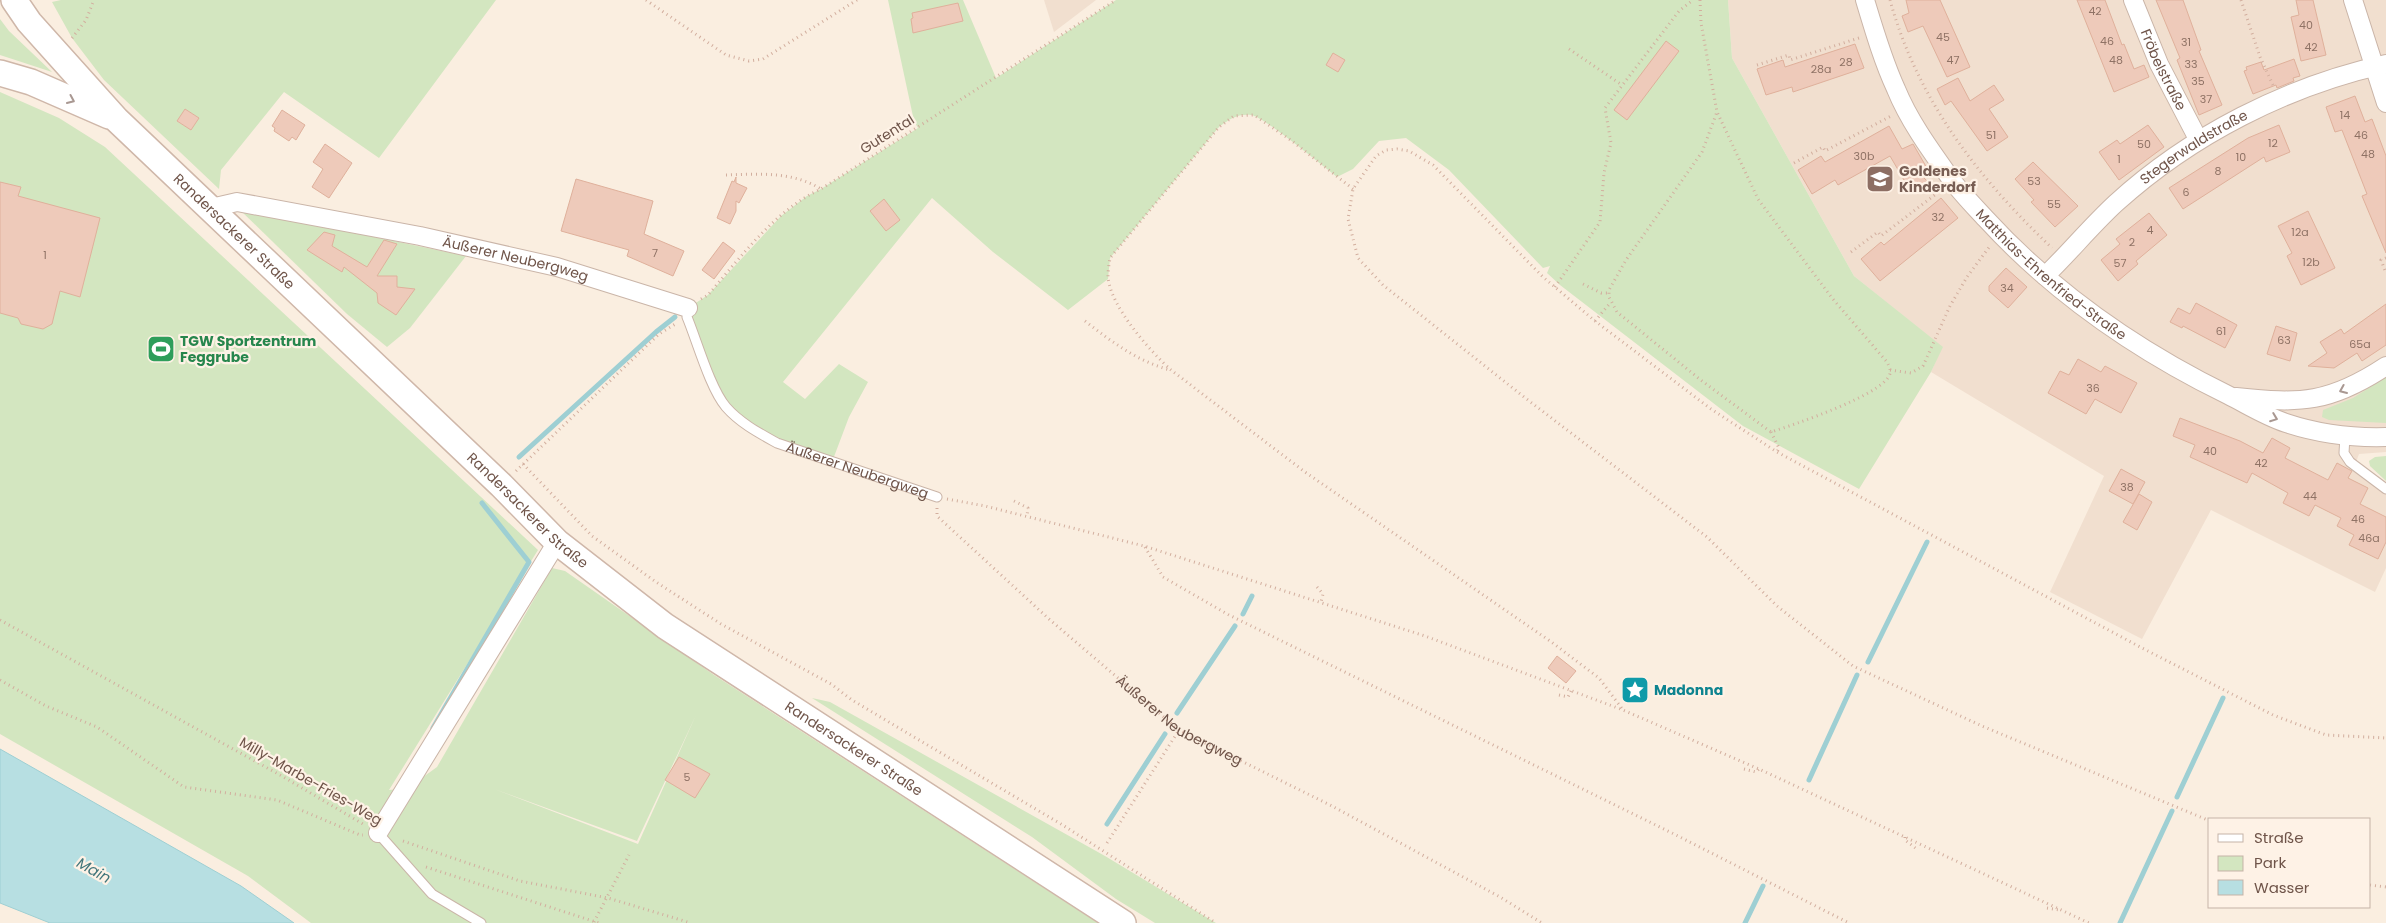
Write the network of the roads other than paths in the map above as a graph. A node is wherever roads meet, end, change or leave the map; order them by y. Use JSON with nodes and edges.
{"nodes":[{"id":1,"x":14,"y":0,"type":"edge"},
{"id":2,"x":1865,"y":0,"type":"edge"},
{"id":3,"x":2133,"y":0,"type":"edge"},
{"id":4,"x":2353,"y":0,"type":"edge"},
{"id":5,"x":2380,"y":65,"type":"edge"},
{"id":6,"x":0,"y":72,"type":"edge"},
{"id":7,"x":2386,"y":103,"type":"edge"},
{"id":8,"x":117,"y":120,"type":"junction"},
{"id":9,"x":2198,"y":139,"type":"junction"},
{"id":10,"x":211,"y":208,"type":"junction"},
{"id":11,"x":2045,"y":276,"type":"junction"},
{"id":12,"x":685,"y":314,"type":"joint"},
{"id":13,"x":2386,"y":366,"type":"edge"},
{"id":14,"x":2230,"y":396,"type":"junction"},
{"id":15,"x":2345,"y":436,"type":"junction"},
{"id":16,"x":2386,"y":437,"type":"edge"},
{"id":17,"x":2386,"y":489,"type":"edge"},
{"id":18,"x":937,"y":497,"type":"road end"},
{"id":19,"x":557,"y":542,"type":"junction"},
{"id":20,"x":378,"y":833,"type":"joint"},
{"id":21,"x":481,"y":923,"type":"edge"},
{"id":22,"x":1123,"y":923,"type":"edge"}],
"edges":[{"from":1,"to":8,"type":"main road","name":"Randersackerer Straße"},
{"from":2,"to":11,"type":"street","name":"Matthias-Ehrenfried-Straße"},
{"from":3,"to":9,"type":"street","name":"Fröbelstraße"},
{"from":4,"to":5,"type":"street"},
{"from":5,"to":7,"type":"street"},
{"from":5,"to":9,"type":"street","name":"Stegerwaldstraße"},
{"from":6,"to":8,"type":"main road","one_way":true},
{"from":8,"to":10,"type":"main road","name":"Randersackerer Straße"},
{"from":9,"to":11,"type":"street","name":"Stegerwaldstraße"},
{"from":10,"to":12,"type":"street","name":"Äußerer Neubergweg"},
{"from":10,"to":19,"type":"main road","name":"Randersackerer Straße"},
{"from":11,"to":14,"type":"street","name":"Matthias-Ehrenfried-Straße"},
{"from":12,"to":18,"type":"lane","name":"Äußerer Neubergweg"},
{"from":13,"to":14,"type":"street","name":"Matthias-Ehrenfried-Straße","one_way":true},
{"from":14,"to":15,"type":"street","name":"Matthias-Ehrenfried-Straße","one_way":true},
{"from":15,"to":16,"type":"street","name":"Matthias-Ehrenfried-Straße"},
{"from":15,"to":17,"type":"lane"},
{"from":19,"to":20,"type":"street"},
{"from":19,"to":22,"type":"main road","name":"Randersackerer Straße"},
{"from":20,"to":21,"type":"lane"}]}
